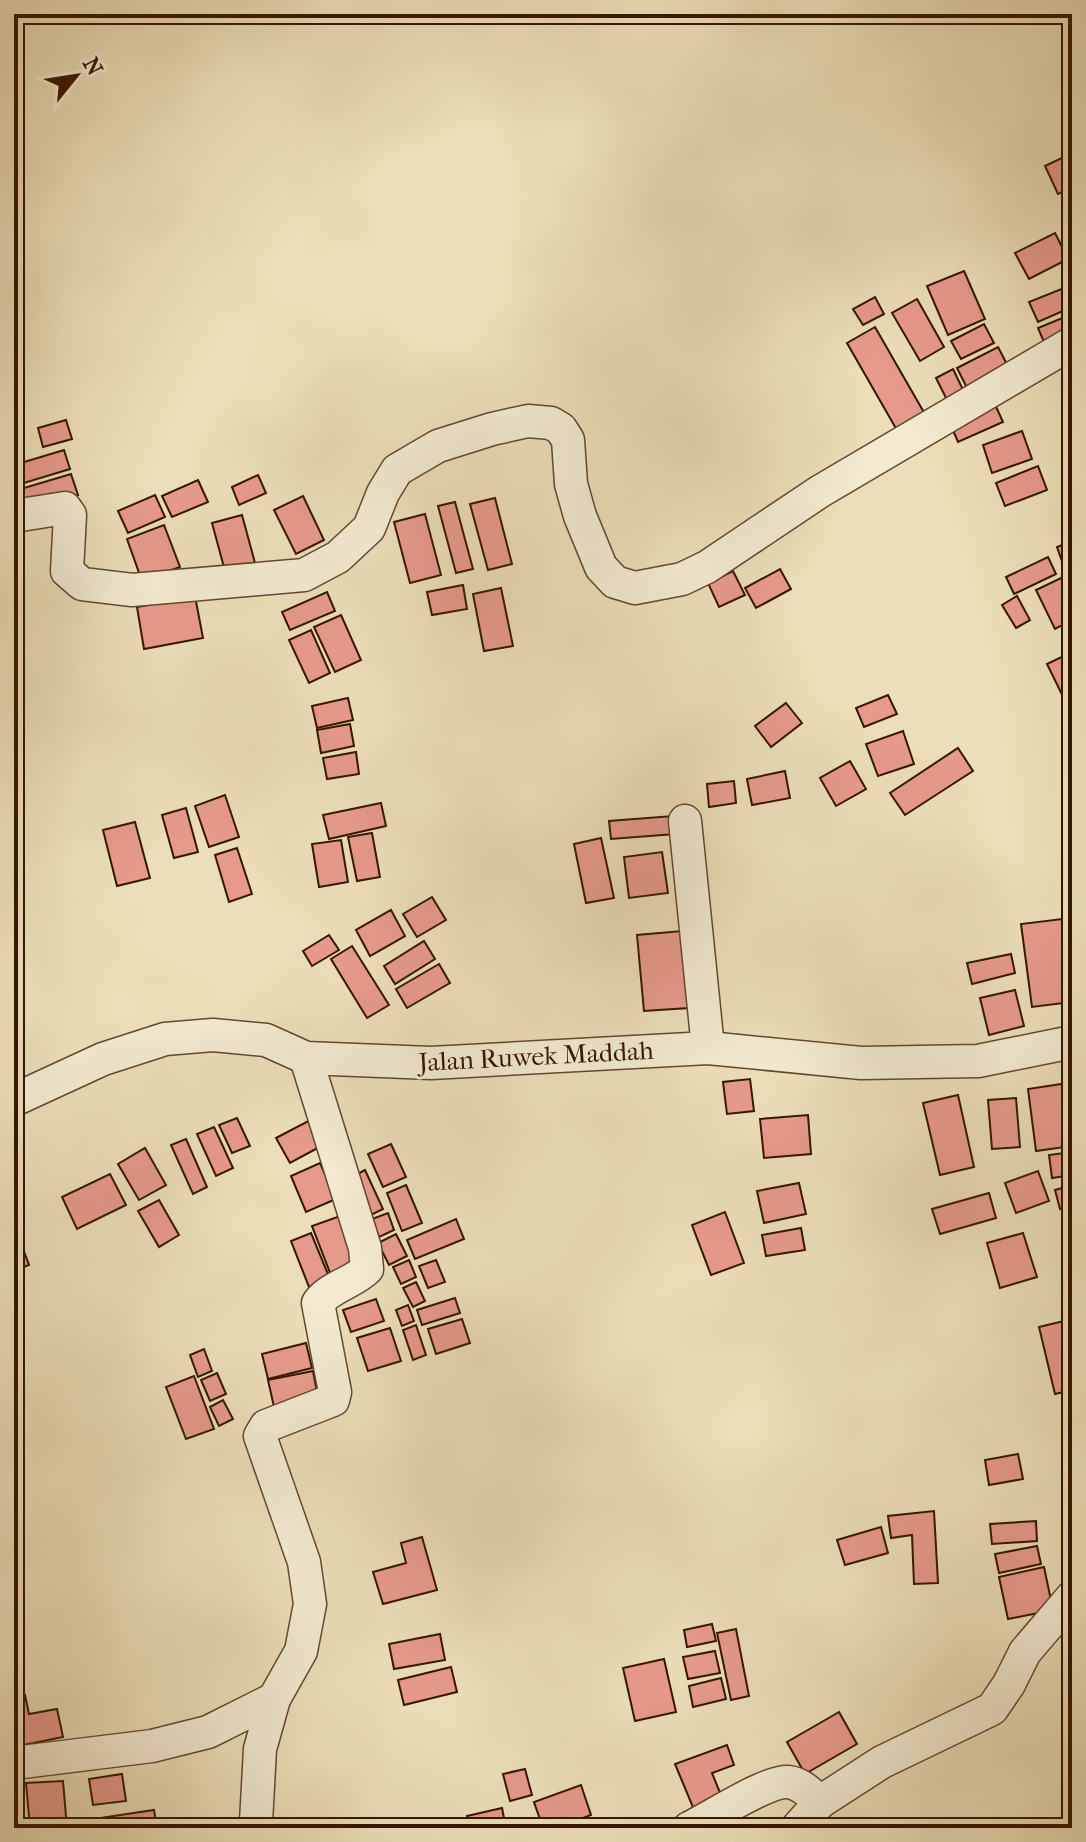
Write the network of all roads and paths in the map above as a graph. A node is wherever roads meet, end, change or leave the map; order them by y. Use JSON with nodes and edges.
{"nodes":[{"id":1,"x":1072,"y":343,"type":"edge"},
{"id":2,"x":14,"y":516,"type":"edge"},
{"id":3,"x":685,"y":821,"type":"dead end"},
{"id":4,"x":1072,"y":1042,"type":"edge"},
{"id":5,"x":708,"y":1048,"type":"junction"},
{"id":6,"x":306,"y":1058,"type":"junction"},
{"id":7,"x":14,"y":1100,"type":"edge"},
{"id":8,"x":1072,"y":1597,"type":"edge"},
{"id":9,"x":274,"y":1699,"type":"junction"},
{"id":10,"x":14,"y":1763,"type":"edge"},
{"id":11,"x":820,"y":1802,"type":"junction"},
{"id":12,"x":259,"y":1828,"type":"edge"},
{"id":13,"x":689,"y":1828,"type":"edge"},
{"id":14,"x":797,"y":1828,"type":"edge"}],
"edges":[{"from":1,"to":2,"type":"street"},
{"from":3,"to":5,"type":"street"},
{"from":4,"to":5,"type":"street","name":"Jalan Ruwek Maddah"},
{"from":5,"to":6,"type":"street","name":"Jalan Ruwek Maddah"},
{"from":6,"to":7,"type":"street","name":"Jalan Ruwek Maddah"},
{"from":6,"to":9,"type":"street"},
{"from":8,"to":11,"type":"street"},
{"from":9,"to":10,"type":"street"},
{"from":9,"to":12,"type":"street"},
{"from":11,"to":13,"type":"street"},
{"from":11,"to":14,"type":"street"}]}
